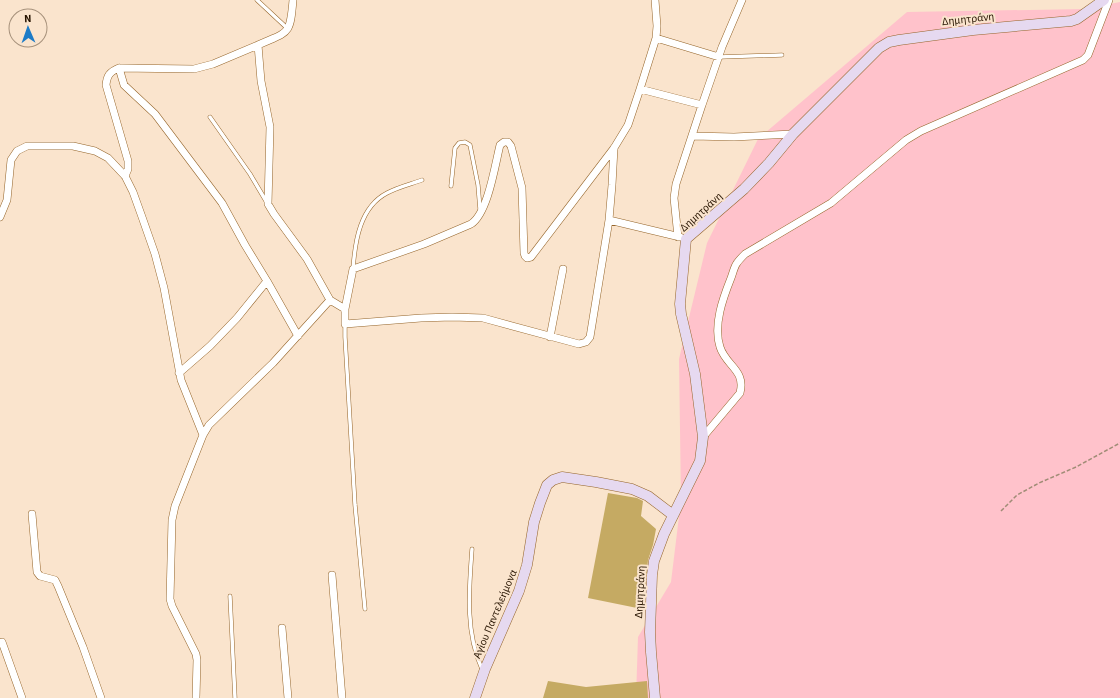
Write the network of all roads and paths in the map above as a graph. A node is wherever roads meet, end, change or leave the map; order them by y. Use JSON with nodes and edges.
{"nodes":[{"id":1,"x":257,"y":0,"type":"edge"},
{"id":2,"x":293,"y":0,"type":"edge"},
{"id":3,"x":654,"y":0,"type":"edge"},
{"id":4,"x":742,"y":0,"type":"edge"},
{"id":5,"x":1104,"y":0,"type":"edge"},
{"id":6,"x":1109,"y":0,"type":"edge"},
{"id":7,"x":288,"y":29,"type":"junction"},
{"id":8,"x":656,"y":38,"type":"junction"},
{"id":9,"x":258,"y":45,"type":"junction"},
{"id":10,"x":782,"y":55,"type":"dead end"},
{"id":11,"x":719,"y":57,"type":"junction"},
{"id":12,"x":119,"y":68,"type":"junction"},
{"id":13,"x":640,"y":89,"type":"junction"},
{"id":14,"x":702,"y":105,"type":"junction"},
{"id":15,"x":210,"y":117,"type":"dead end"},
{"id":16,"x":793,"y":134,"type":"junction"},
{"id":17,"x":693,"y":136,"type":"junction"},
{"id":18,"x":614,"y":148,"type":"junction"},
{"id":19,"x":125,"y":176,"type":"junction"},
{"id":20,"x":422,"y":180,"type":"dead end"},
{"id":21,"x":451,"y":186,"type":"dead end"},
{"id":22,"x":268,"y":204,"type":"junction"},
{"id":23,"x":481,"y":214,"type":"junction"},
{"id":24,"x":0,"y":217,"type":"edge"},
{"id":25,"x":609,"y":220,"type":"junction"},
{"id":26,"x":682,"y":238,"type":"junction"},
{"id":27,"x":353,"y":269,"type":"junction"},
{"id":28,"x":563,"y":269,"type":"dead end"},
{"id":29,"x":268,"y":281,"type":"junction"},
{"id":30,"x":330,"y":300,"type":"junction"},
{"id":31,"x":345,"y":309,"type":"junction"},
{"id":32,"x":345,"y":324,"type":"junction"},
{"id":33,"x":298,"y":336,"type":"junction"},
{"id":34,"x":550,"y":337,"type":"junction"},
{"id":35,"x":179,"y":373,"type":"junction"},
{"id":36,"x":203,"y":435,"type":"junction"},
{"id":37,"x":703,"y":437,"type":"junction"},
{"id":38,"x":1120,"y":443,"type":"edge"},
{"id":39,"x":1001,"y":511,"type":"dead end"},
{"id":40,"x":32,"y":514,"type":"dead end"},
{"id":41,"x":673,"y":515,"type":"junction"},
{"id":42,"x":472,"y":549,"type":"dead end"},
{"id":43,"x":332,"y":575,"type":"dead end"},
{"id":44,"x":230,"y":596,"type":"dead end"},
{"id":45,"x":365,"y":609,"type":"dead end"},
{"id":46,"x":282,"y":628,"type":"dead end"},
{"id":47,"x":2,"y":642,"type":"dead end"},
{"id":48,"x":484,"y":672,"type":"junction"},
{"id":49,"x":22,"y":698,"type":"edge"},
{"id":50,"x":101,"y":698,"type":"edge"},
{"id":51,"x":196,"y":698,"type":"edge"},
{"id":52,"x":235,"y":698,"type":"edge"},
{"id":53,"x":288,"y":698,"type":"edge"},
{"id":54,"x":342,"y":698,"type":"edge"},
{"id":55,"x":475,"y":698,"type":"edge"},
{"id":56,"x":655,"y":698,"type":"edge"}],
"edges":[{"from":1,"to":7,"type":"lane"},
{"from":2,"to":7,"type":"street"},
{"from":3,"to":8,"type":"street"},
{"from":4,"to":11,"type":"street"},
{"from":5,"to":16,"type":"street","name":"Δημητράνη"},
{"from":6,"to":37,"type":"street"},
{"from":7,"to":9,"type":"street"},
{"from":8,"to":11,"type":"street"},
{"from":8,"to":13,"type":"street"},
{"from":9,"to":12,"type":"street"},
{"from":9,"to":22,"type":"street"},
{"from":10,"to":11,"type":"lane"},
{"from":11,"to":14,"type":"street"},
{"from":12,"to":19,"type":"street"},
{"from":12,"to":29,"type":"street"},
{"from":13,"to":14,"type":"street"},
{"from":13,"to":18,"type":"street"},
{"from":14,"to":17,"type":"street"},
{"from":15,"to":22,"type":"lane"},
{"from":16,"to":17,"type":"street"},
{"from":16,"to":26,"type":"street","name":"Δημητράνη"},
{"from":17,"to":26,"type":"street"},
{"from":18,"to":23,"type":"street"},
{"from":18,"to":25,"type":"street"},
{"from":19,"to":24,"type":"street"},
{"from":19,"to":35,"type":"street"},
{"from":20,"to":27,"type":"lane"},
{"from":21,"to":23,"type":"lane"},
{"from":22,"to":30,"type":"street"},
{"from":23,"to":27,"type":"street"},
{"from":25,"to":26,"type":"street"},
{"from":25,"to":34,"type":"street"},
{"from":26,"to":37,"type":"street","name":"Δημητράνη"},
{"from":27,"to":31,"type":"street"},
{"from":28,"to":34,"type":"street"},
{"from":29,"to":33,"type":"street"},
{"from":29,"to":35,"type":"street"},
{"from":30,"to":31,"type":"street"},
{"from":30,"to":33,"type":"street"},
{"from":31,"to":32,"type":"street"},
{"from":32,"to":34,"type":"street"},
{"from":32,"to":45,"type":"lane"},
{"from":33,"to":36,"type":"street"},
{"from":35,"to":36,"type":"street"},
{"from":36,"to":51,"type":"street"},
{"from":37,"to":41,"type":"street","name":"Δημητράνη"},
{"from":38,"to":39,"type":"path"},
{"from":40,"to":50,"type":"street"},
{"from":41,"to":48,"type":"street","name":"Αγίου Παντελεήμονα"},
{"from":41,"to":56,"type":"street","name":"Δημητράνη"},
{"from":42,"to":48,"type":"lane"},
{"from":43,"to":54,"type":"street"},
{"from":44,"to":52,"type":"lane"},
{"from":46,"to":53,"type":"street"},
{"from":47,"to":49,"type":"street"},
{"from":48,"to":55,"type":"street","name":"Αγίου Παντελεήμονα"}]}
